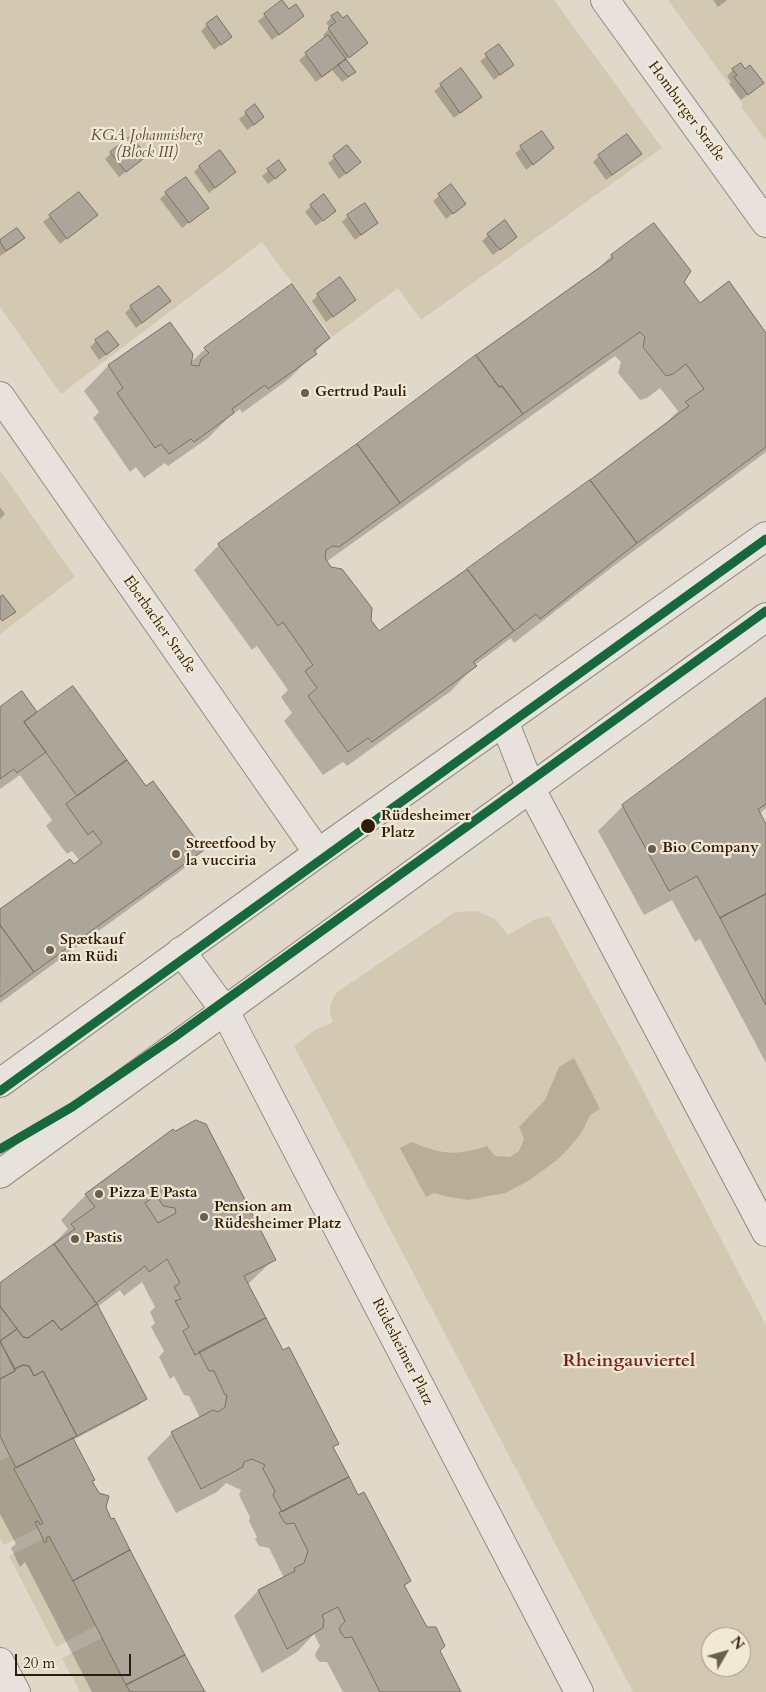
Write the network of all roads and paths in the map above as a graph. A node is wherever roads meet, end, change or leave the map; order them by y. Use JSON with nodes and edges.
{"nodes":[{"id":1,"x":606,"y":0,"type":"edge"},
{"id":2,"x":766,"y":223,"type":"edge"},
{"id":3,"x":0,"y":396,"type":"edge"},
{"id":4,"x":766,"y":536,"type":"edge"},
{"id":5,"x":766,"y":617,"type":"edge"},
{"id":6,"x":504,"y":721,"type":"junction"},
{"id":7,"x":531,"y":789,"type":"junction"},
{"id":8,"x":318,"y":853,"type":"junction"},
{"id":9,"x":182,"y":951,"type":"junction"},
{"id":10,"x":224,"y":1012,"type":"junction"},
{"id":11,"x":0,"y":1083,"type":"edge"},
{"id":12,"x":0,"y":1174,"type":"edge"},
{"id":13,"x":766,"y":1232,"type":"edge"},
{"id":14,"x":0,"y":1662,"type":"edge"},
{"id":15,"x":16,"y":1692,"type":"edge"},
{"id":16,"x":579,"y":1692,"type":"edge"}],
"edges":[{"from":1,"to":2,"type":"street","name":"Homburger Straße"},
{"from":3,"to":8,"type":"street","name":"Eberbacher Straße"},
{"from":4,"to":6,"type":"street"},
{"from":5,"to":7,"type":"street"},
{"from":6,"to":7,"type":"street"},
{"from":6,"to":8,"type":"street"},
{"from":7,"to":10,"type":"street"},
{"from":7,"to":13,"type":"street"},
{"from":8,"to":9,"type":"street"},
{"from":9,"to":10,"type":"street","name":"Rüdesheimer Platz"},
{"from":9,"to":11,"type":"street"},
{"from":10,"to":12,"type":"street"},
{"from":10,"to":16,"type":"street","name":"Rüdesheimer Platz"},
{"from":14,"to":15,"type":"street"}]}
